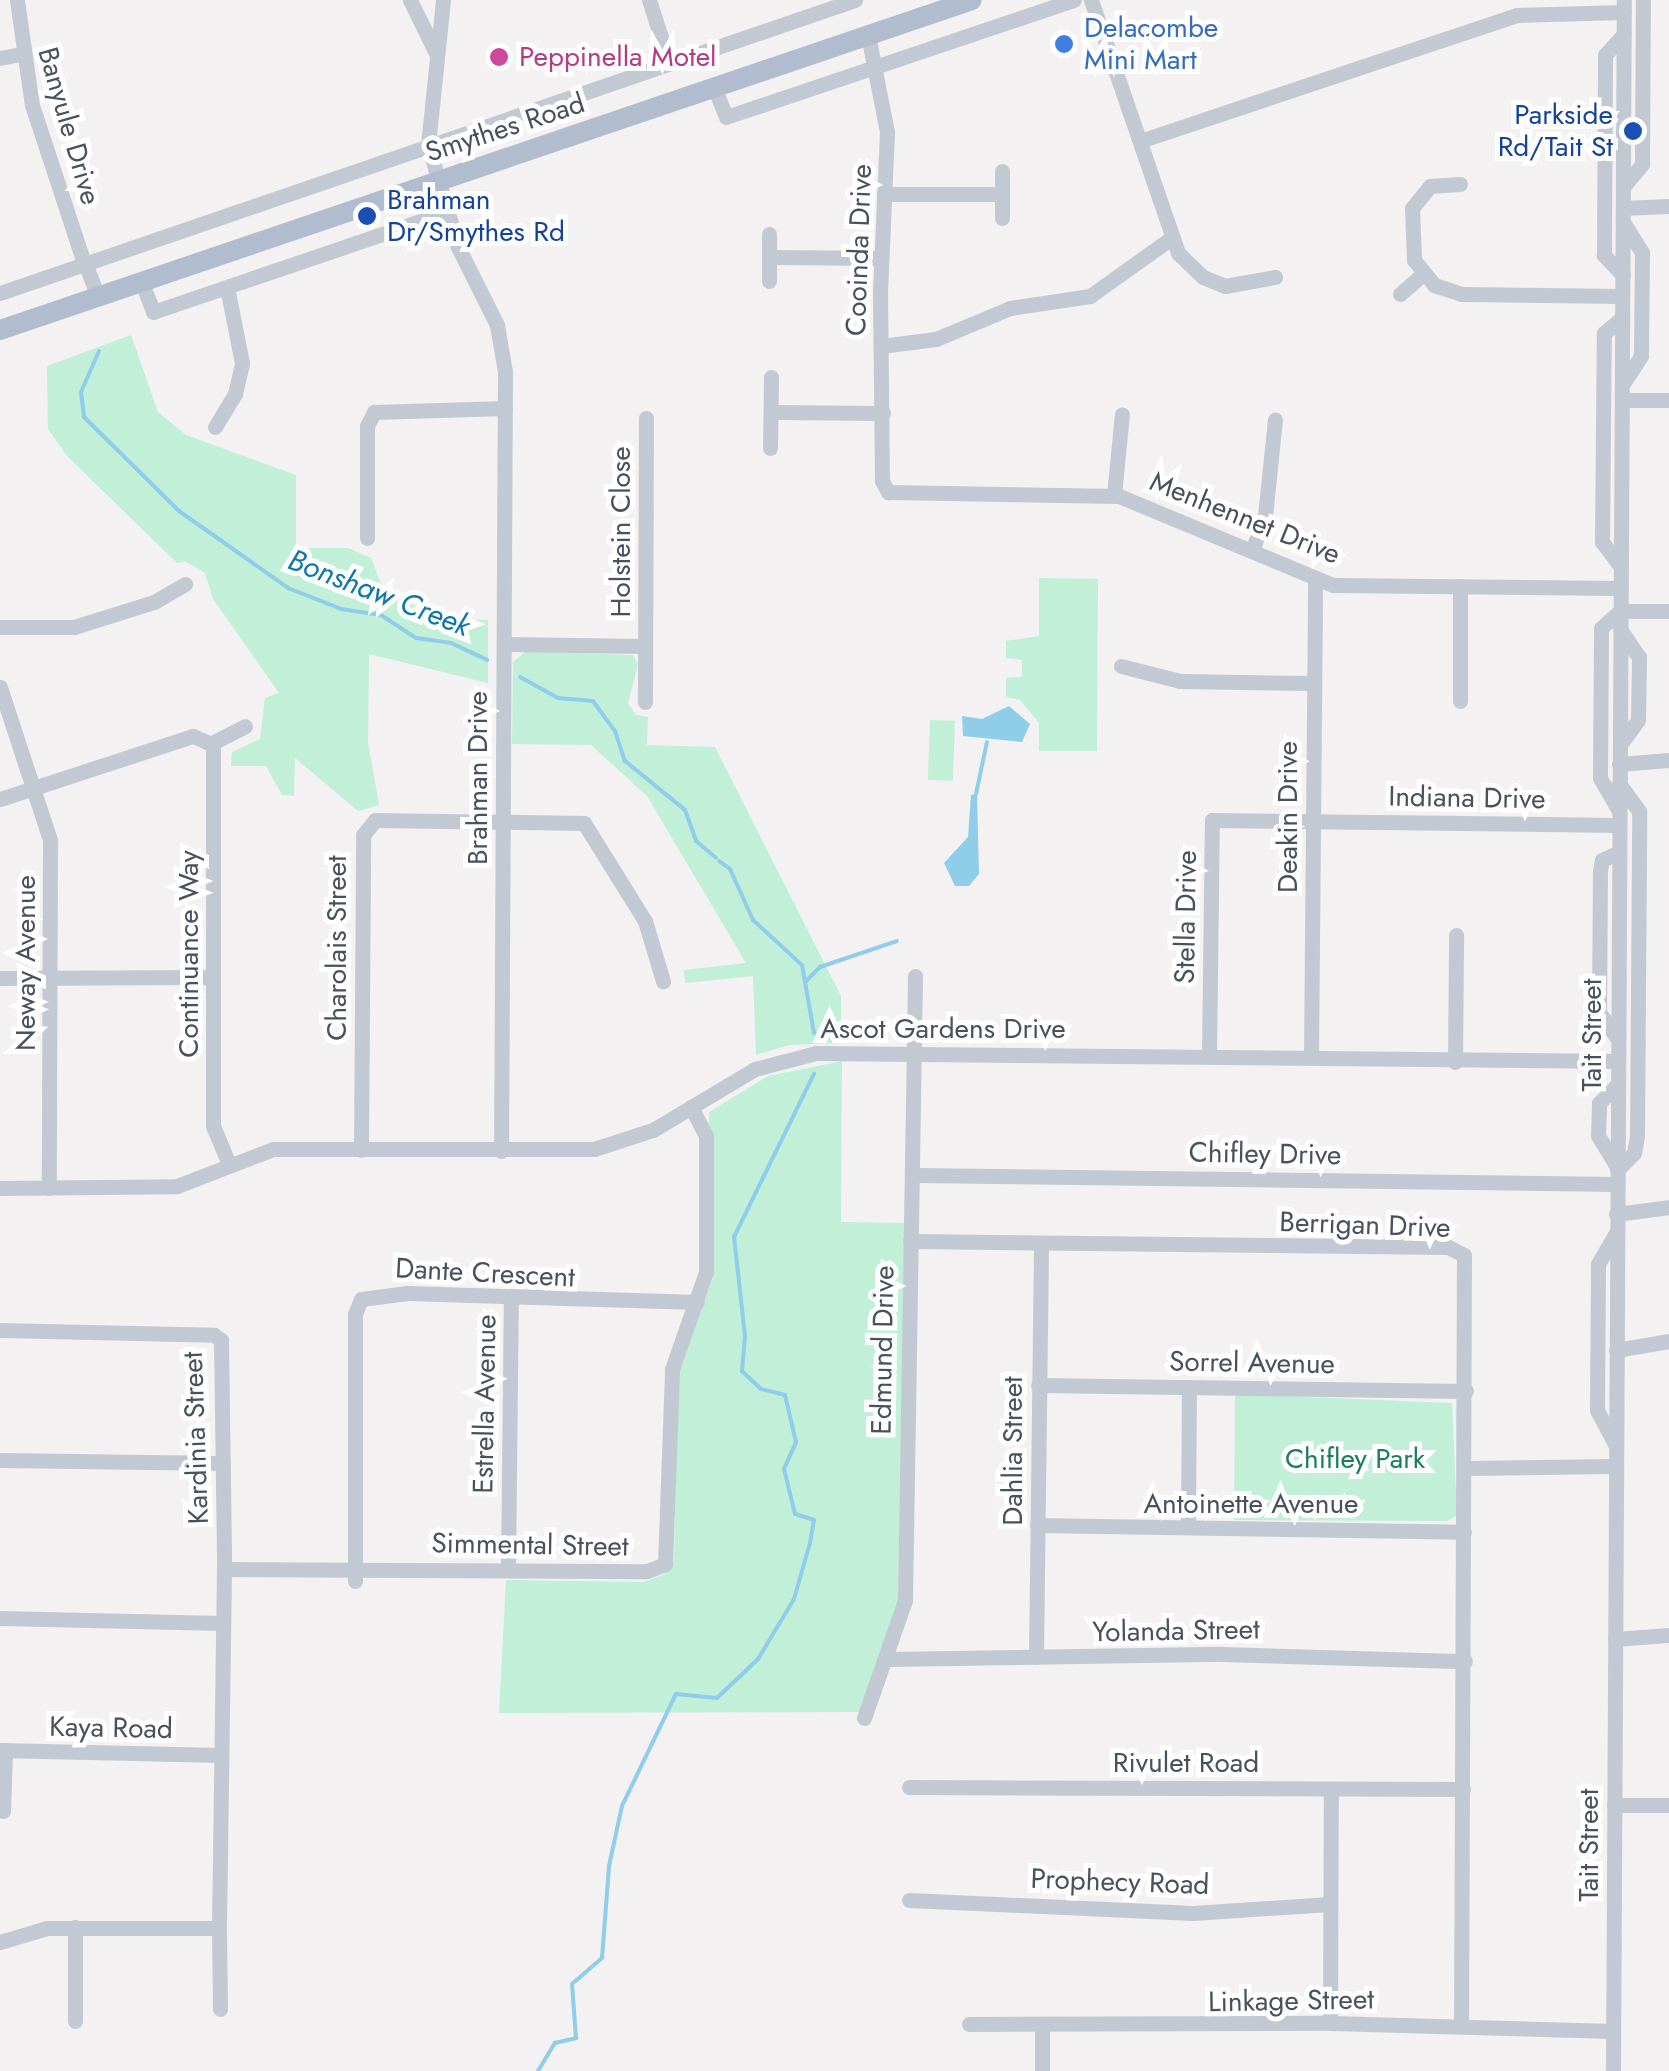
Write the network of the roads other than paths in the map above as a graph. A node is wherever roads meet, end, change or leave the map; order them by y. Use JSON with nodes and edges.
{"nodes":[{"id":1,"x":17,"y":0,"type":"edge"},
{"id":2,"x":410,"y":0,"type":"edge"},
{"id":3,"x":444,"y":0,"type":"edge"},
{"id":4,"x":649,"y":0,"type":"edge"},
{"id":5,"x":855,"y":0,"type":"edge"},
{"id":6,"x":1074,"y":0,"type":"edge"},
{"id":7,"x":1091,"y":0,"type":"edge"},
{"id":8,"x":1643,"y":0,"type":"edge"},
{"id":9,"x":961,"y":2,"type":"edge"},
{"id":10,"x":1624,"y":6,"type":"edge"},
{"id":11,"x":1624,"y":34,"type":"junction"},
{"id":12,"x":868,"y":35,"type":"junction"},
{"id":13,"x":436,"y":53,"type":"junction"},
{"id":14,"x":21,"y":54,"type":"junction"},
{"id":15,"x":0,"y":58,"type":"edge"},
{"id":16,"x":670,"y":62,"type":"junction"},
{"id":17,"x":878,"y":66,"type":"junction"},
{"id":18,"x":714,"y":87,"type":"junction"},
{"id":19,"x":1140,"y":141,"type":"junction"},
{"id":20,"x":428,"y":144,"type":"junction"},
{"id":21,"x":1002,"y":171,"type":"dead end"},
{"id":22,"x":437,"y":180,"type":"junction"},
{"id":23,"x":1460,"y":184,"type":"dead end"},
{"id":24,"x":1624,"y":187,"type":"junction"},
{"id":25,"x":884,"y":194,"type":"junction"},
{"id":26,"x":1002,"y":194,"type":"junction"},
{"id":27,"x":1669,"y":206,"type":"edge"},
{"id":28,"x":446,"y":212,"type":"junction"},
{"id":29,"x":1623,"y":215,"type":"junction"},
{"id":30,"x":1002,"y":218,"type":"dead end"},
{"id":31,"x":769,"y":234,"type":"dead end"},
{"id":32,"x":1170,"y":240,"type":"junction"},
{"id":33,"x":770,"y":257,"type":"junction"},
{"id":34,"x":880,"y":258,"type":"junction"},
{"id":35,"x":84,"y":263,"type":"junction"},
{"id":36,"x":1422,"y":274,"type":"junction"},
{"id":37,"x":1623,"y":275,"type":"junction"},
{"id":38,"x":1275,"y":277,"type":"dead end"},
{"id":39,"x":140,"y":280,"type":"junction"},
{"id":40,"x":768,"y":281,"type":"dead end"},
{"id":41,"x":228,"y":287,"type":"junction"},
{"id":42,"x":0,"y":292,"type":"edge"},
{"id":43,"x":1400,"y":294,"type":"dead end"},
{"id":44,"x":97,"y":295,"type":"junction"},
{"id":45,"x":1622,"y":296,"type":"junction"},
{"id":46,"x":1622,"y":318,"type":"junction"},
{"id":47,"x":0,"y":330,"type":"edge"},
{"id":48,"x":881,"y":346,"type":"junction"},
{"id":49,"x":771,"y":377,"type":"dead end"},
{"id":50,"x":1622,"y":394,"type":"junction"},
{"id":51,"x":1669,"y":400,"type":"edge"},
{"id":52,"x":505,"y":408,"type":"junction"},
{"id":53,"x":772,"y":412,"type":"junction"},
{"id":54,"x":884,"y":414,"type":"junction"},
{"id":55,"x":1122,"y":414,"type":"dead end"},
{"id":56,"x":646,"y":418,"type":"dead end"},
{"id":57,"x":1276,"y":420,"type":"dead end"},
{"id":58,"x":215,"y":426,"type":"dead end"},
{"id":59,"x":770,"y":448,"type":"dead end"},
{"id":60,"x":894,"y":491,"type":"joint"},
{"id":61,"x":1114,"y":495,"type":"junction"},
{"id":62,"x":367,"y":538,"type":"dead end"},
{"id":63,"x":1252,"y":551,"type":"junction"},
{"id":64,"x":1621,"y":568,"type":"junction"},
{"id":65,"x":1316,"y":578,"type":"junction"},
{"id":66,"x":185,"y":584,"type":"dead end"},
{"id":67,"x":1460,"y":586,"type":"junction"},
{"id":68,"x":1620,"y":588,"type":"junction"},
{"id":69,"x":1620,"y":610,"type":"junction"},
{"id":70,"x":1669,"y":611,"type":"edge"},
{"id":71,"x":0,"y":628,"type":"edge"},
{"id":72,"x":645,"y":646,"type":"junction"},
{"id":73,"x":504,"y":661,"type":"junction"},
{"id":74,"x":1121,"y":666,"type":"dead end"},
{"id":75,"x":1313,"y":683,"type":"junction"},
{"id":76,"x":0,"y":687,"type":"edge"},
{"id":77,"x":1460,"y":701,"type":"dead end"},
{"id":78,"x":645,"y":702,"type":"dead end"},
{"id":79,"x":244,"y":726,"type":"dead end"},
{"id":80,"x":212,"y":742,"type":"junction"},
{"id":81,"x":1619,"y":756,"type":"junction"},
{"id":82,"x":1669,"y":760,"type":"edge"},
{"id":83,"x":1619,"y":783,"type":"junction"},
{"id":84,"x":36,"y":786,"type":"junction"},
{"id":85,"x":0,"y":799,"type":"edge"},
{"id":86,"x":1620,"y":818,"type":"junction"},
{"id":87,"x":503,"y":820,"type":"junction"},
{"id":88,"x":1314,"y":820,"type":"junction"},
{"id":89,"x":1456,"y":935,"type":"dead end"},
{"id":90,"x":915,"y":976,"type":"dead end"},
{"id":91,"x":0,"y":978,"type":"edge"},
{"id":92,"x":50,"y":978,"type":"junction"},
{"id":93,"x":213,"y":978,"type":"junction"},
{"id":94,"x":663,"y":980,"type":"dead end"},
{"id":95,"x":914,"y":1053,"type":"junction"},
{"id":96,"x":1210,"y":1056,"type":"junction"},
{"id":97,"x":1311,"y":1057,"type":"junction"},
{"id":98,"x":1617,"y":1061,"type":"junction"},
{"id":99,"x":1455,"y":1062,"type":"junction"},
{"id":100,"x":691,"y":1107,"type":"junction"},
{"id":101,"x":360,"y":1150,"type":"junction"},
{"id":102,"x":501,"y":1151,"type":"junction"},
{"id":103,"x":228,"y":1164,"type":"junction"},
{"id":104,"x":1616,"y":1174,"type":"junction"},
{"id":105,"x":914,"y":1175,"type":"junction"},
{"id":106,"x":0,"y":1188,"type":"edge"},
{"id":107,"x":49,"y":1188,"type":"junction"},
{"id":108,"x":1669,"y":1208,"type":"edge"},
{"id":109,"x":1616,"y":1214,"type":"junction"},
{"id":110,"x":1616,"y":1232,"type":"junction"},
{"id":111,"x":910,"y":1241,"type":"junction"},
{"id":112,"x":1041,"y":1245,"type":"junction"},
{"id":113,"x":511,"y":1298,"type":"junction"},
{"id":114,"x":698,"y":1302,"type":"junction"},
{"id":115,"x":0,"y":1330,"type":"edge"},
{"id":116,"x":1669,"y":1341,"type":"edge"},
{"id":117,"x":1616,"y":1350,"type":"junction"},
{"id":118,"x":1038,"y":1385,"type":"junction"},
{"id":119,"x":1188,"y":1387,"type":"junction"},
{"id":120,"x":1466,"y":1392,"type":"junction"},
{"id":121,"x":1616,"y":1444,"type":"junction"},
{"id":122,"x":0,"y":1460,"type":"edge"},
{"id":123,"x":222,"y":1463,"type":"junction"},
{"id":124,"x":1615,"y":1466,"type":"junction"},
{"id":125,"x":1466,"y":1468,"type":"junction"},
{"id":126,"x":1037,"y":1524,"type":"junction"},
{"id":127,"x":1188,"y":1524,"type":"junction"},
{"id":128,"x":1464,"y":1532,"type":"junction"},
{"id":129,"x":224,"y":1569,"type":"junction"},
{"id":130,"x":508,"y":1570,"type":"junction"},
{"id":131,"x":355,"y":1574,"type":"junction"},
{"id":132,"x":0,"y":1618,"type":"edge"},
{"id":133,"x":223,"y":1623,"type":"junction"},
{"id":134,"x":1669,"y":1635,"type":"edge"},
{"id":135,"x":1615,"y":1640,"type":"junction"},
{"id":136,"x":1036,"y":1657,"type":"junction"},
{"id":137,"x":889,"y":1658,"type":"junction"},
{"id":138,"x":1464,"y":1661,"type":"junction"},
{"id":139,"x":864,"y":1718,"type":"dead end"},
{"id":140,"x":2,"y":1750,"type":"edge"},
{"id":141,"x":221,"y":1756,"type":"junction"},
{"id":142,"x":910,"y":1787,"type":"dead end"},
{"id":143,"x":1463,"y":1790,"type":"junction"},
{"id":144,"x":1331,"y":1792,"type":"junction"},
{"id":145,"x":1614,"y":1805,"type":"junction"},
{"id":146,"x":1669,"y":1805,"type":"edge"},
{"id":147,"x":3,"y":1812,"type":"dead end"},
{"id":148,"x":909,"y":1900,"type":"dead end"},
{"id":149,"x":1330,"y":1904,"type":"junction"},
{"id":150,"x":76,"y":1927,"type":"junction"},
{"id":151,"x":220,"y":1928,"type":"junction"},
{"id":152,"x":0,"y":1942,"type":"edge"},
{"id":153,"x":220,"y":2009,"type":"dead end"},
{"id":154,"x":75,"y":2021,"type":"dead end"},
{"id":155,"x":1330,"y":2023,"type":"junction"},
{"id":156,"x":970,"y":2024,"type":"dead end"},
{"id":157,"x":1042,"y":2026,"type":"junction"},
{"id":158,"x":1461,"y":2026,"type":"junction"},
{"id":159,"x":1613,"y":2031,"type":"junction"},
{"id":160,"x":1042,"y":2071,"type":"edge"},
{"id":161,"x":1613,"y":2071,"type":"edge"}],
"edges":[{"from":1,"to":14,"type":"street","name":"Banyule Drive"},
{"from":2,"to":13,"type":"street"},
{"from":3,"to":13,"type":"street","name":"Brahman Drive"},
{"from":4,"to":16,"type":"street"},
{"from":5,"to":16,"type":"street"},
{"from":6,"to":17,"type":"street"},
{"from":7,"to":19,"type":"street"},
{"from":8,"to":24,"type":"street"},
{"from":9,"to":12,"type":"main road","name":"Smythes Road"},
{"from":10,"to":11,"type":"street"},
{"from":10,"to":19,"type":"street"},
{"from":11,"to":24,"type":"street"},
{"from":11,"to":37,"type":"street"},
{"from":12,"to":17,"type":"street","name":"Cooinda Drive"},
{"from":12,"to":18,"type":"main road","name":"Smythes Road"},
{"from":13,"to":20,"type":"street","name":"Brahman Drive"},
{"from":14,"to":15,"type":"street"},
{"from":14,"to":35,"type":"street","name":"Banyule Drive"},
{"from":16,"to":20,"type":"street"},
{"from":17,"to":18,"type":"street"},
{"from":17,"to":25,"type":"street","name":"Cooinda Drive"},
{"from":18,"to":22,"type":"main road","name":"Smythes Road"},
{"from":19,"to":32,"type":"street"},
{"from":20,"to":22,"type":"street","name":"Brahman Drive"},
{"from":20,"to":35,"type":"street"},
{"from":21,"to":26,"type":"street"},
{"from":22,"to":28,"type":"street","name":"Brahman Drive"},
{"from":22,"to":39,"type":"main road","name":"Smythes Road"},
{"from":23,"to":36,"type":"street"},
{"from":24,"to":29,"type":"street"},
{"from":25,"to":26,"type":"street"},
{"from":25,"to":34,"type":"street","name":"Cooinda Drive"},
{"from":26,"to":30,"type":"street"},
{"from":27,"to":29,"type":"street"},
{"from":28,"to":41,"type":"street"},
{"from":28,"to":52,"type":"street","name":"Brahman Drive"},
{"from":29,"to":37,"type":"street"},
{"from":29,"to":50,"type":"street"},
{"from":31,"to":33,"type":"street"},
{"from":32,"to":38,"type":"street"},
{"from":32,"to":48,"type":"street"},
{"from":33,"to":34,"type":"street"},
{"from":33,"to":40,"type":"street"},
{"from":34,"to":48,"type":"street","name":"Cooinda Drive"},
{"from":35,"to":42,"type":"street"},
{"from":35,"to":44,"type":"street","name":"Banyule Drive"},
{"from":36,"to":43,"type":"street"},
{"from":36,"to":45,"type":"street"},
{"from":37,"to":45,"type":"street"},
{"from":39,"to":41,"type":"street"},
{"from":39,"to":44,"type":"main road","name":"Smythes Road"},
{"from":41,"to":58,"type":"street"},
{"from":44,"to":47,"type":"main road","name":"Smythes Road"},
{"from":45,"to":46,"type":"street"},
{"from":46,"to":50,"type":"street"},
{"from":46,"to":64,"type":"street"},
{"from":48,"to":54,"type":"street","name":"Cooinda Drive"},
{"from":49,"to":53,"type":"street"},
{"from":50,"to":51,"type":"street"},
{"from":50,"to":64,"type":"street"},
{"from":52,"to":62,"type":"street"},
{"from":52,"to":73,"type":"street","name":"Brahman Drive"},
{"from":53,"to":54,"type":"street"},
{"from":53,"to":59,"type":"street"},
{"from":54,"to":60,"type":"street","name":"Cooinda Drive"},
{"from":55,"to":61,"type":"street"},
{"from":56,"to":72,"type":"street","name":"Holstein Close"},
{"from":57,"to":63,"type":"street"},
{"from":60,"to":61,"type":"street","name":"Menhennet Drive"},
{"from":61,"to":63,"type":"street","name":"Menhennet Drive"},
{"from":63,"to":65,"type":"street","name":"Menhennet Drive"},
{"from":64,"to":68,"type":"street"},
{"from":65,"to":67,"type":"street","name":"Menhennet Drive"},
{"from":65,"to":75,"type":"street","name":"Deakin Drive"},
{"from":66,"to":71,"type":"street"},
{"from":67,"to":68,"type":"street","name":"Menhennet Drive"},
{"from":67,"to":77,"type":"street"},
{"from":68,"to":69,"type":"street"},
{"from":69,"to":70,"type":"street"},
{"from":69,"to":81,"type":"street"},
{"from":69,"to":86,"type":"street"},
{"from":72,"to":73,"type":"street","name":"Holstein Close"},
{"from":72,"to":78,"type":"street","name":"Holstein Close"},
{"from":73,"to":87,"type":"street","name":"Brahman Drive"},
{"from":74,"to":75,"type":"street"},
{"from":75,"to":88,"type":"street","name":"Deakin Drive"},
{"from":76,"to":84,"type":"street","name":"Neway Avenue"},
{"from":79,"to":80,"type":"street"},
{"from":80,"to":84,"type":"street"},
{"from":80,"to":93,"type":"street","name":"Continuance Way"},
{"from":81,"to":82,"type":"street"},
{"from":81,"to":83,"type":"street"},
{"from":83,"to":86,"type":"street"},
{"from":83,"to":104,"type":"street"},
{"from":84,"to":85,"type":"street"},
{"from":84,"to":92,"type":"street","name":"Neway Avenue"},
{"from":86,"to":88,"type":"street","name":"Indiana Drive"},
{"from":86,"to":98,"type":"street","name":"Tait Street"},
{"from":87,"to":94,"type":"street","name":"Charolais Street"},
{"from":87,"to":101,"type":"street","name":"Charolais Street"},
{"from":87,"to":102,"type":"street","name":"Brahman Drive"},
{"from":88,"to":96,"type":"street","name":"Stella Drive"},
{"from":88,"to":97,"type":"street","name":"Deakin Drive"},
{"from":89,"to":99,"type":"street"},
{"from":90,"to":95,"type":"street","name":"Edmund Drive"},
{"from":91,"to":92,"type":"street"},
{"from":92,"to":93,"type":"street"},
{"from":92,"to":107,"type":"street","name":"Neway Avenue"},
{"from":93,"to":103,"type":"street","name":"Continuance Way"},
{"from":95,"to":96,"type":"street","name":"Ascot Gardens Drive"},
{"from":95,"to":100,"type":"street","name":"Ascot Gardens Drive"},
{"from":95,"to":105,"type":"street","name":"Edmund Drive"},
{"from":96,"to":97,"type":"street","name":"Ascot Gardens Drive"},
{"from":97,"to":99,"type":"street","name":"Ascot Gardens Drive"},
{"from":98,"to":99,"type":"street","name":"Ascot Gardens Drive"},
{"from":98,"to":104,"type":"street","name":"Tait Street"},
{"from":100,"to":102,"type":"street","name":"Ascot Gardens Drive"},
{"from":100,"to":114,"type":"street","name":"Simmental Street"},
{"from":101,"to":102,"type":"street","name":"Ascot Gardens Drive"},
{"from":101,"to":103,"type":"street","name":"Ascot Gardens Drive"},
{"from":103,"to":107,"type":"street","name":"Ascot Gardens Drive"},
{"from":104,"to":105,"type":"street","name":"Chifley Drive"},
{"from":104,"to":109,"type":"street","name":"Tait Street"},
{"from":105,"to":111,"type":"street","name":"Edmund Drive"},
{"from":106,"to":107,"type":"street","name":"Ascot Gardens Drive"},
{"from":108,"to":109,"type":"street"},
{"from":109,"to":110,"type":"street","name":"Tait Street"},
{"from":110,"to":117,"type":"street","name":"Tait Street"},
{"from":110,"to":121,"type":"street"},
{"from":111,"to":112,"type":"street","name":"Berrigan Drive"},
{"from":111,"to":137,"type":"street","name":"Edmund Drive"},
{"from":112,"to":118,"type":"street","name":"Dahlia Street"},
{"from":112,"to":120,"type":"street","name":"Berrigan Drive"},
{"from":113,"to":114,"type":"street","name":"Dante Crescent"},
{"from":113,"to":130,"type":"street","name":"Estrella Avenue"},
{"from":113,"to":131,"type":"street","name":"Dante Crescent"},
{"from":114,"to":130,"type":"street","name":"Simmental Street"},
{"from":115,"to":123,"type":"street","name":"Kardinia Street"},
{"from":116,"to":117,"type":"street"},
{"from":117,"to":121,"type":"street","name":"Tait Street"},
{"from":118,"to":119,"type":"street","name":"Sorrel Avenue"},
{"from":118,"to":126,"type":"street","name":"Dahlia Street"},
{"from":119,"to":120,"type":"street","name":"Sorrel Avenue"},
{"from":119,"to":127,"type":"street"},
{"from":120,"to":125,"type":"street","name":"Berrigan Drive"},
{"from":121,"to":124,"type":"street","name":"Tait Street"},
{"from":122,"to":123,"type":"street"},
{"from":123,"to":129,"type":"street","name":"Kardinia Street"},
{"from":124,"to":125,"type":"street"},
{"from":124,"to":135,"type":"street","name":"Tait Street"},
{"from":125,"to":128,"type":"street","name":"Berrigan Drive"},
{"from":126,"to":127,"type":"street","name":"Antoinette Avenue"},
{"from":126,"to":136,"type":"street","name":"Dahlia Street"},
{"from":127,"to":128,"type":"street","name":"Antoinette Avenue"},
{"from":128,"to":138,"type":"street","name":"Berrigan Drive"},
{"from":129,"to":131,"type":"street","name":"Simmental Street"},
{"from":129,"to":133,"type":"street","name":"Kardinia Street"},
{"from":130,"to":131,"type":"street","name":"Simmental Street"},
{"from":132,"to":133,"type":"street"},
{"from":133,"to":141,"type":"street","name":"Kardinia Street"},
{"from":134,"to":135,"type":"street"},
{"from":135,"to":145,"type":"street","name":"Tait Street"},
{"from":136,"to":137,"type":"street","name":"Yolanda Street"},
{"from":136,"to":138,"type":"street","name":"Yolanda Street"},
{"from":137,"to":139,"type":"street","name":"Edmund Drive"},
{"from":138,"to":143,"type":"street","name":"Berrigan Drive"},
{"from":140,"to":141,"type":"street","name":"Kaya Road"},
{"from":140,"to":147,"type":"street"},
{"from":141,"to":151,"type":"street","name":"Kardinia Street"},
{"from":142,"to":144,"type":"street","name":"Rivulet Road"},
{"from":143,"to":144,"type":"street","name":"Rivulet Road"},
{"from":143,"to":158,"type":"street","name":"Berrigan Drive"},
{"from":144,"to":149,"type":"street"},
{"from":145,"to":146,"type":"street"},
{"from":145,"to":159,"type":"street","name":"Tait Street"},
{"from":148,"to":149,"type":"street","name":"Prophecy Road"},
{"from":149,"to":155,"type":"street"},
{"from":150,"to":151,"type":"street"},
{"from":150,"to":152,"type":"street"},
{"from":150,"to":154,"type":"street"},
{"from":151,"to":153,"type":"street","name":"Kardinia Street"},
{"from":155,"to":157,"type":"street","name":"Linkage Street"},
{"from":155,"to":158,"type":"street","name":"Linkage Street"},
{"from":156,"to":157,"type":"street","name":"Linkage Street"},
{"from":157,"to":160,"type":"street"},
{"from":158,"to":159,"type":"street","name":"Linkage Street"},
{"from":159,"to":161,"type":"street","name":"Tait Street"}]}
